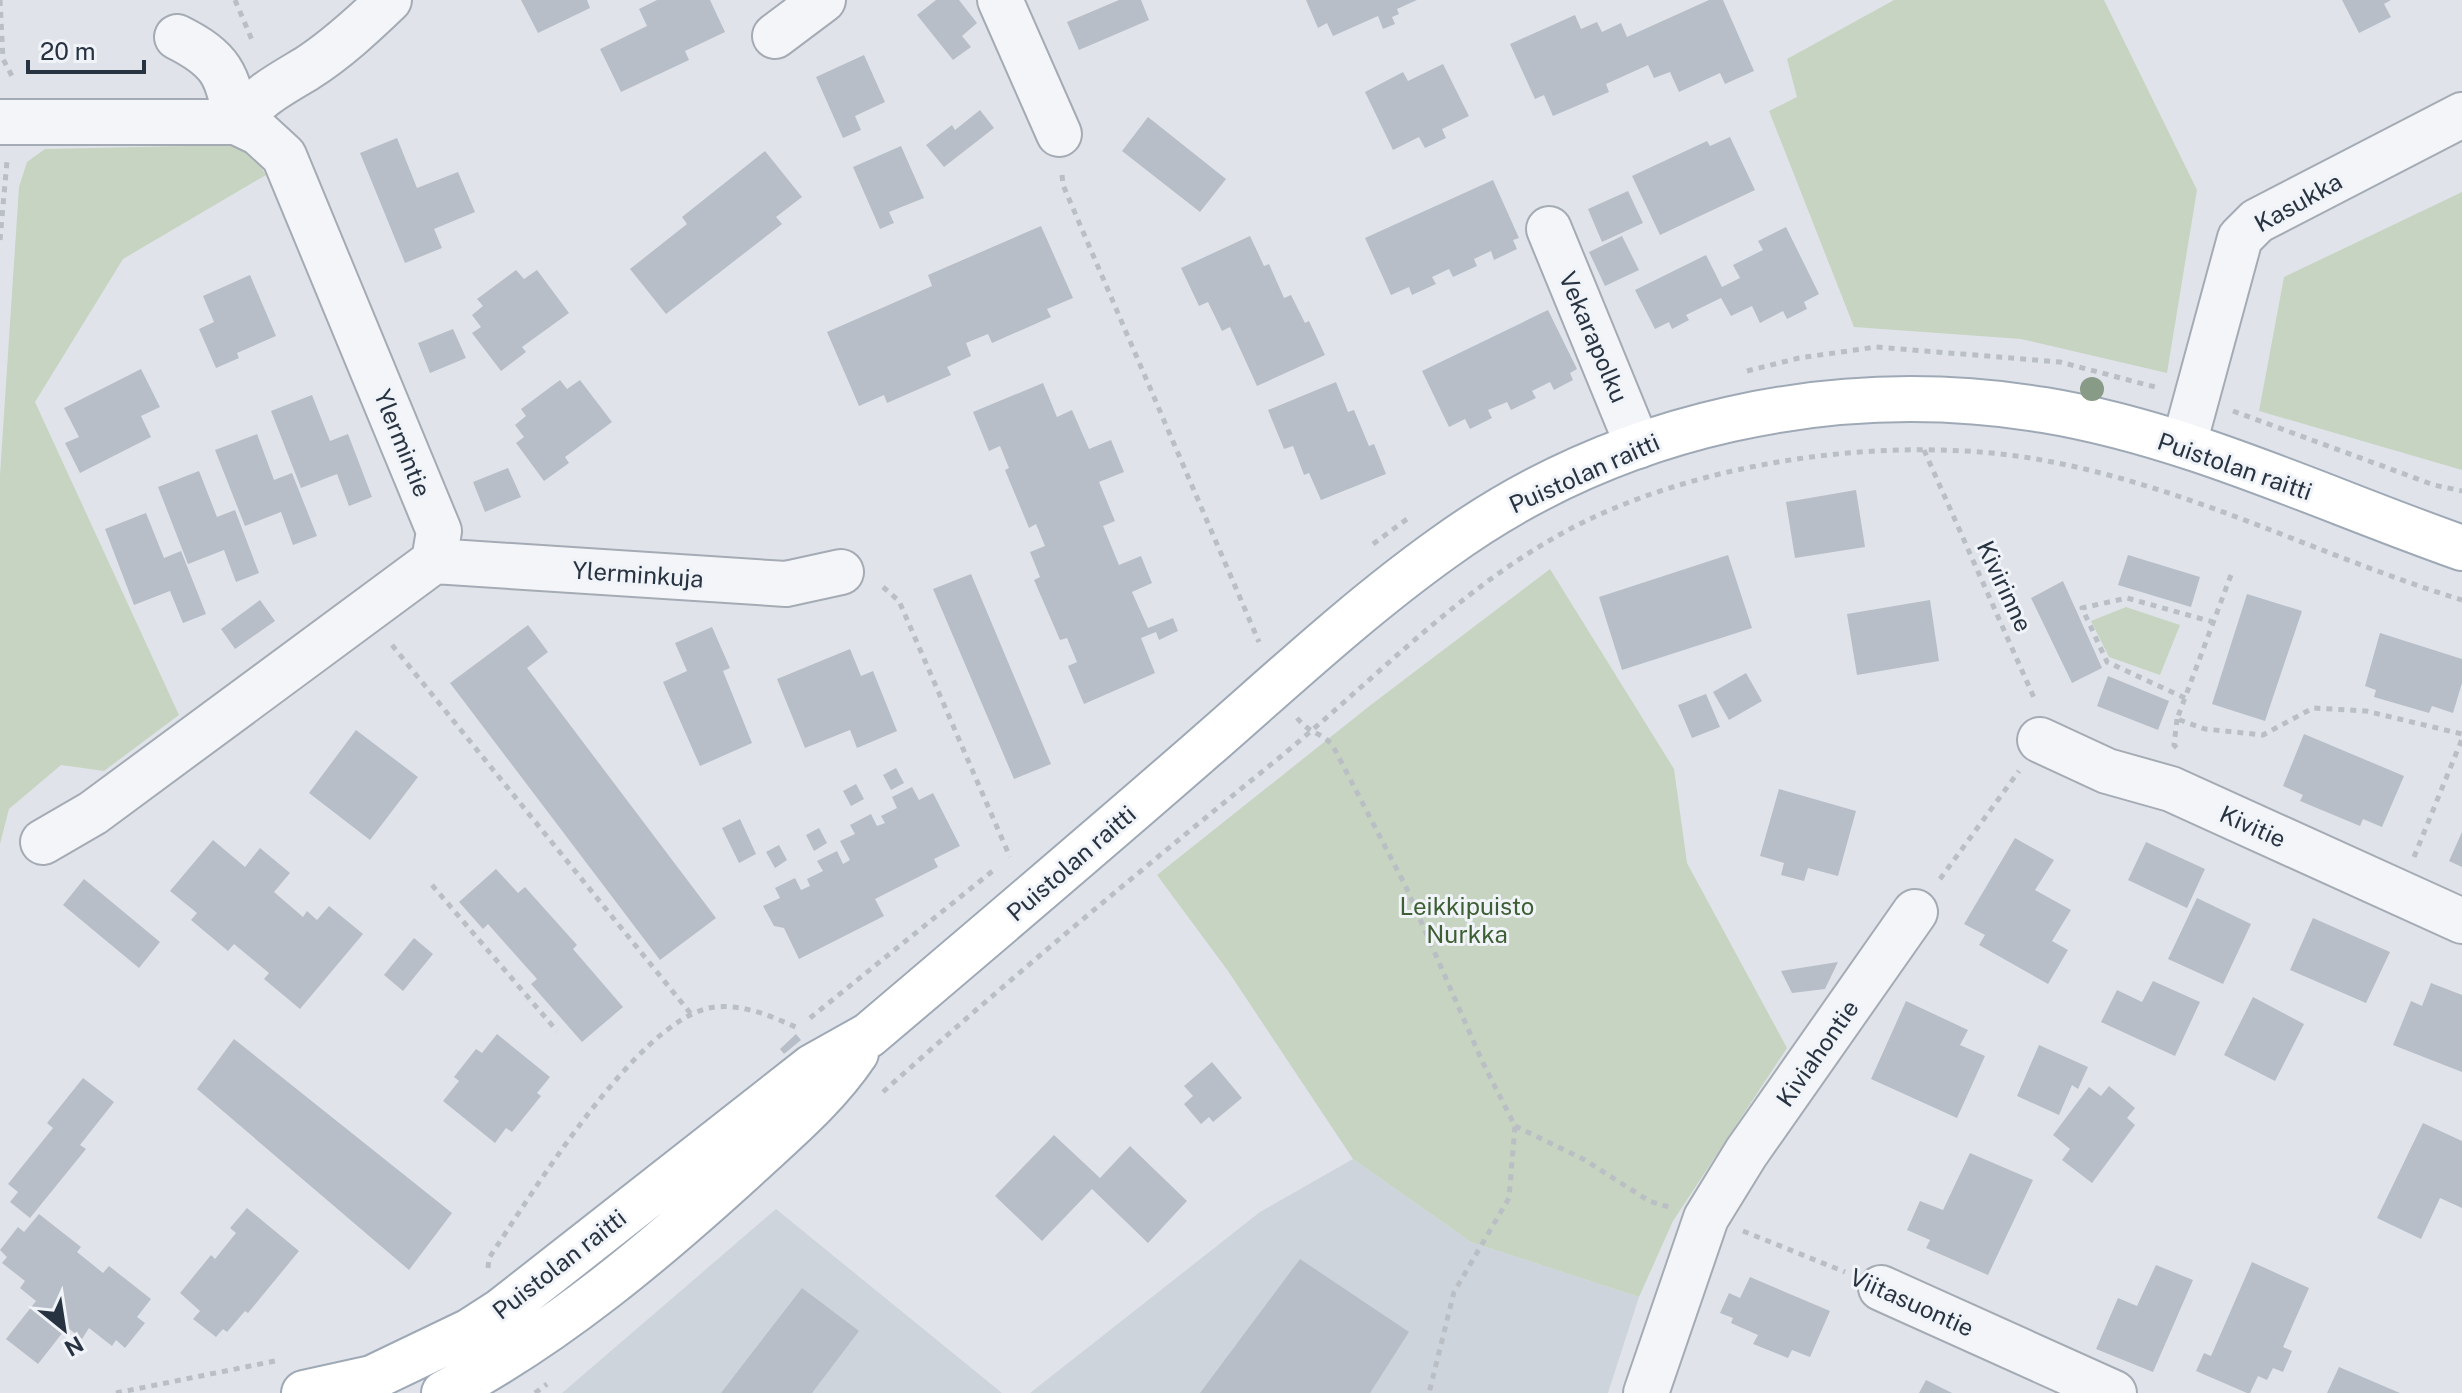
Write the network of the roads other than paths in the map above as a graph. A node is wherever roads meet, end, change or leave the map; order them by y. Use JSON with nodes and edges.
{"nodes":[{"id":1,"x":389,"y":0,"type":"edge"},
{"id":2,"x":823,"y":0,"type":"edge"},
{"id":3,"x":1000,"y":0,"type":"edge"},
{"id":4,"x":775,"y":36,"type":"dead end"},
{"id":5,"x":177,"y":37,"type":"dead end"},
{"id":6,"x":2462,"y":115,"type":"edge"},
{"id":7,"x":0,"y":122,"type":"edge"},
{"id":8,"x":236,"y":122,"type":"junction"},
{"id":9,"x":1059,"y":134,"type":"road end"},
{"id":10,"x":1549,"y":229,"type":"dead end"},
{"id":11,"x":2184,"y":444,"type":"junction"},
{"id":12,"x":1638,"y":446,"type":"junction"},
{"id":13,"x":2462,"y":548,"type":"edge"},
{"id":14,"x":434,"y":561,"type":"junction"},
{"id":15,"x":841,"y":572,"type":"dead end"},
{"id":16,"x":2040,"y":740,"type":"road end"},
{"id":17,"x":43,"y":842,"type":"dead end"},
{"id":18,"x":1915,"y":912,"type":"road end"},
{"id":19,"x":2462,"y":921,"type":"edge"},
{"id":20,"x":1881,"y":1288,"type":"road end"},
{"id":21,"x":296,"y":1376,"type":"edge"},
{"id":22,"x":447,"y":1382,"type":"edge"},
{"id":23,"x":1646,"y":1393,"type":"edge"},
{"id":24,"x":2114,"y":1393,"type":"edge"}],
"edges":[{"from":1,"to":8,"type":"street"},
{"from":2,"to":4,"type":"street"},
{"from":3,"to":9,"type":"street"},
{"from":5,"to":8,"type":"street"},
{"from":6,"to":11,"type":"street","name":"Kasukka"},
{"from":7,"to":8,"type":"street"},
{"from":8,"to":14,"type":"street","name":"Ylermintie"},
{"from":10,"to":12,"type":"street","name":"Vekarapolku"},
{"from":11,"to":12,"type":"main road","name":"Puistolan raitti"},
{"from":11,"to":13,"type":"main road","name":"Puistolan raitti"},
{"from":12,"to":22,"type":"main road","name":"Puistolan raitti"},
{"from":14,"to":15,"type":"street","name":"Ylerminkuja"},
{"from":14,"to":17,"type":"street"},
{"from":16,"to":19,"type":"street","name":"Kivitie"},
{"from":18,"to":23,"type":"street","name":"Kiviahontie"},
{"from":20,"to":24,"type":"street","name":"Viitasuontie"},
{"from":21,"to":22,"type":"main road","name":"Puistolan raitti"}]}
